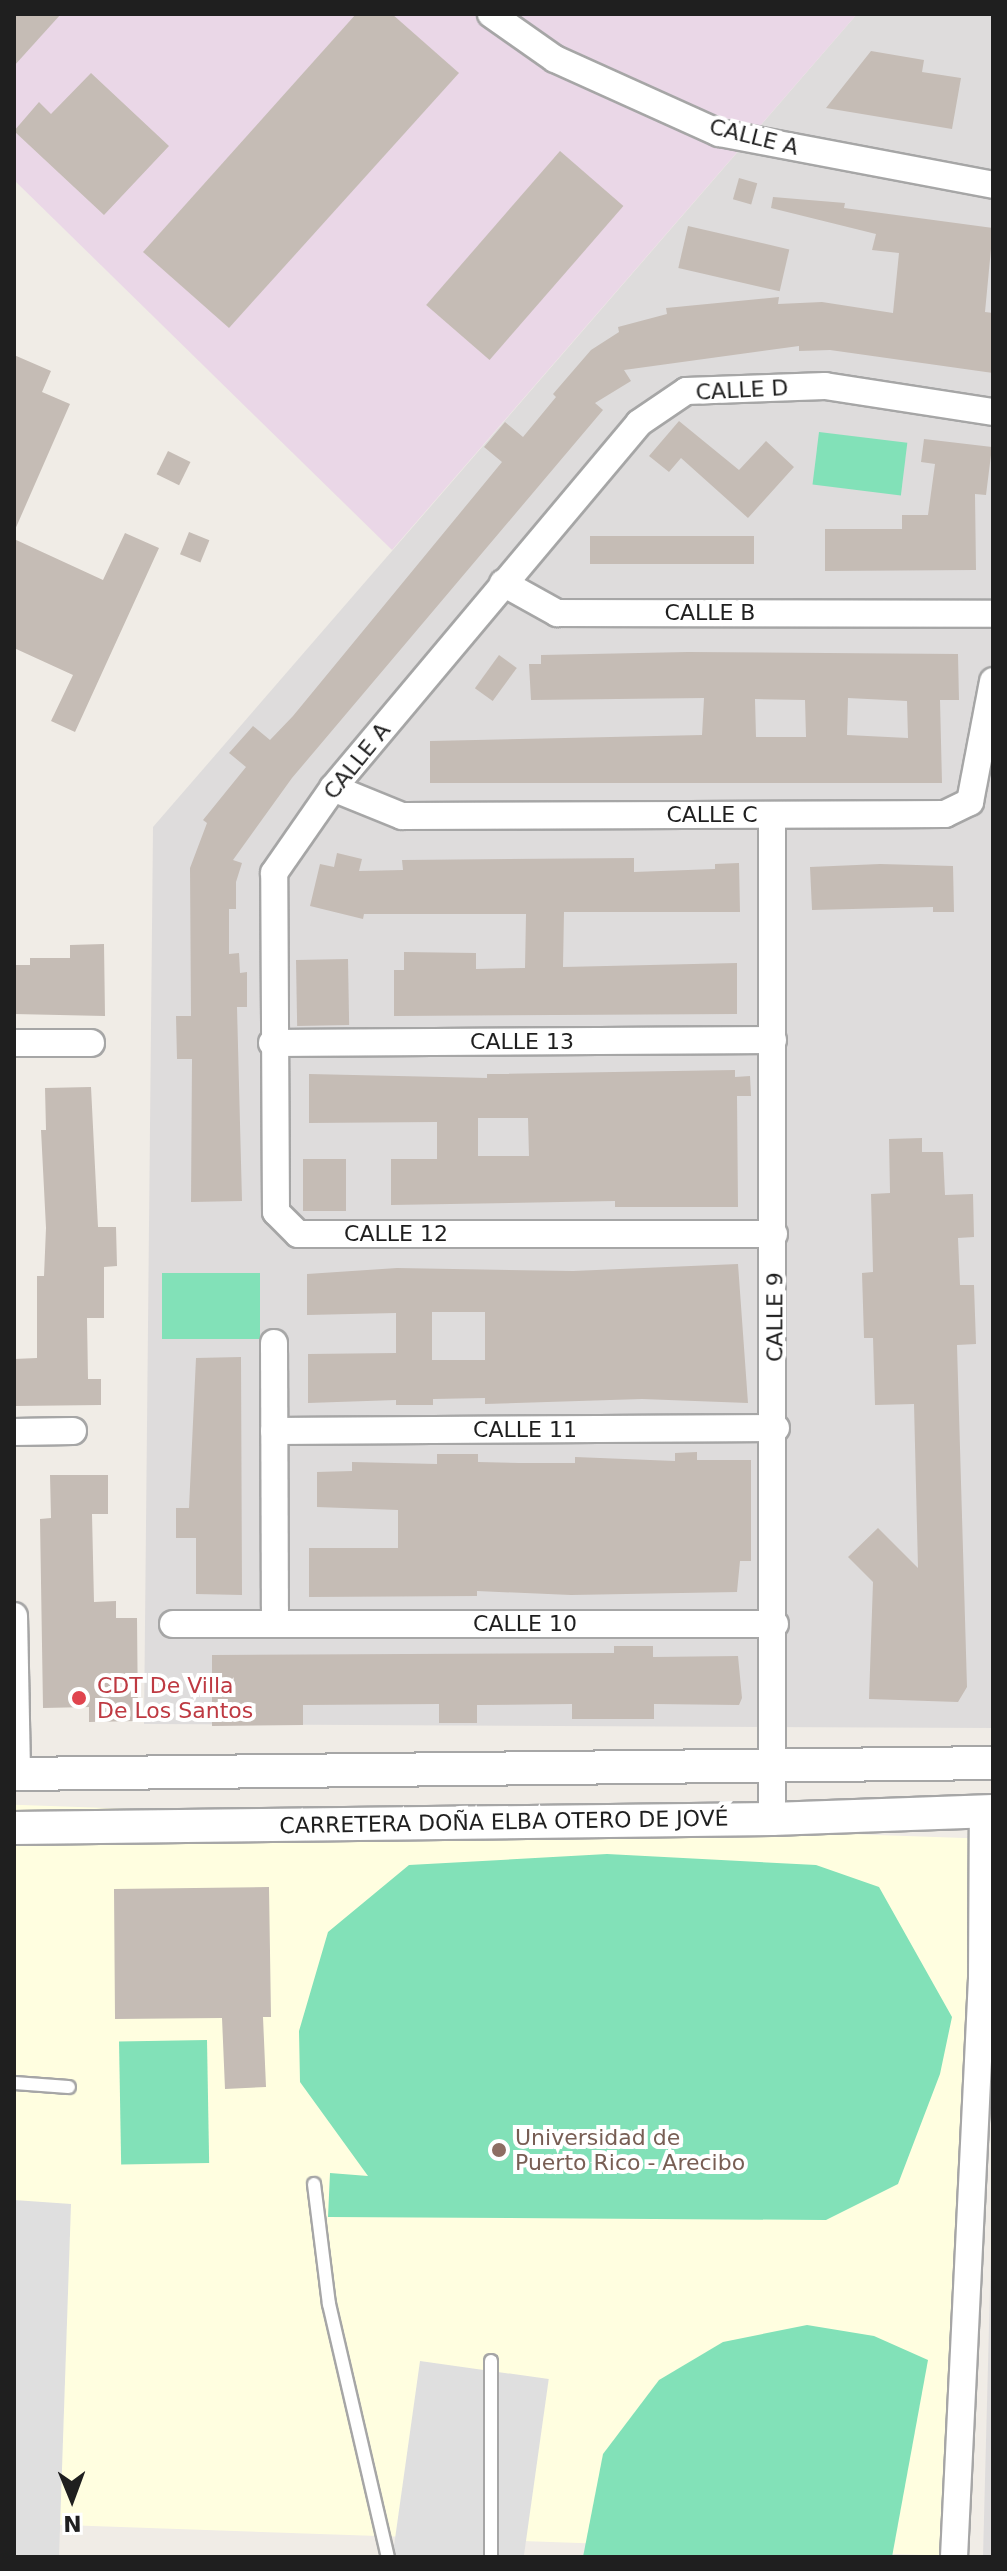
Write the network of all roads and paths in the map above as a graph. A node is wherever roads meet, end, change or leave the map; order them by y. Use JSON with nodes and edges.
{"nodes":[{"id":1,"x":491,"y":14,"type":"edge"},
{"id":2,"x":993,"y":185,"type":"edge"},
{"id":3,"x":993,"y":412,"type":"edge"},
{"id":4,"x":503,"y":583,"type":"junction"},
{"id":5,"x":993,"y":614,"type":"edge"},
{"id":6,"x":993,"y":681,"type":"edge"},
{"id":7,"x":333,"y":788,"type":"junction"},
{"id":8,"x":772,"y":815,"type":"junction"},
{"id":9,"x":273,"y":963,"type":"joint"},
{"id":10,"x":773,"y":1040,"type":"junction"},
{"id":11,"x":14,"y":1043,"type":"edge"},
{"id":12,"x":91,"y":1043,"type":"dead end"},
{"id":13,"x":272,"y":1043,"type":"junction"},
{"id":14,"x":774,"y":1234,"type":"junction"},
{"id":15,"x":274,"y":1343,"type":"dead end"},
{"id":16,"x":776,"y":1428,"type":"junction"},
{"id":17,"x":73,"y":1431,"type":"dead end"},
{"id":18,"x":274,"y":1431,"type":"junction"},
{"id":19,"x":14,"y":1432,"type":"edge"},
{"id":20,"x":14,"y":1616,"type":"edge"},
{"id":21,"x":14,"y":1624,"type":"edge"},
{"id":22,"x":173,"y":1624,"type":"dead end"},
{"id":23,"x":275,"y":1624,"type":"junction"},
{"id":24,"x":775,"y":1624,"type":"junction"},
{"id":25,"x":993,"y":1763,"type":"edge"},
{"id":26,"x":773,"y":1768,"type":"junction"},
{"id":27,"x":16,"y":1774,"type":"edge"},
{"id":28,"x":990,"y":1805,"type":"edge"},
{"id":29,"x":772,"y":1819,"type":"junction"},
{"id":30,"x":14,"y":1828,"type":"edge"},
{"id":31,"x":14,"y":2083,"type":"edge"},
{"id":32,"x":69,"y":2087,"type":"dead end"},
{"id":33,"x":314,"y":2184,"type":"dead end"},
{"id":34,"x":491,"y":2361,"type":"dead end"},
{"id":35,"x":388,"y":2557,"type":"edge"},
{"id":36,"x":491,"y":2557,"type":"edge"},
{"id":37,"x":954,"y":2557,"type":"edge"}],
"edges":[{"from":1,"to":2,"type":"street","name":"CALLE A"},
{"from":3,"to":4,"type":"street","name":"CALLE D"},
{"from":4,"to":5,"type":"street","name":"CALLE B"},
{"from":4,"to":7,"type":"street","name":"CALLE A"},
{"from":6,"to":8,"type":"street","name":"CALLE C"},
{"from":7,"to":8,"type":"street","name":"CALLE C"},
{"from":7,"to":9,"type":"street","name":"CALLE A"},
{"from":8,"to":10,"type":"street","name":"CALLE 9"},
{"from":9,"to":13,"type":"street","name":"CALLE 12"},
{"from":10,"to":13,"type":"street","name":"CALLE 13"},
{"from":10,"to":14,"type":"street","name":"CALLE 9"},
{"from":11,"to":12,"type":"street"},
{"from":13,"to":14,"type":"street","name":"CALLE 12"},
{"from":14,"to":16,"type":"street","name":"CALLE 9"},
{"from":15,"to":18,"type":"street"},
{"from":16,"to":18,"type":"street","name":"CALLE 11"},
{"from":16,"to":24,"type":"street","name":"CALLE 9"},
{"from":17,"to":19,"type":"street"},
{"from":18,"to":23,"type":"street"},
{"from":20,"to":21,"type":"street"},
{"from":21,"to":27,"type":"street"},
{"from":22,"to":23,"type":"street","name":"CALLE 10"},
{"from":23,"to":24,"type":"street","name":"CALLE 10"},
{"from":24,"to":26,"type":"street","name":"CALLE 9"},
{"from":25,"to":26,"type":"street"},
{"from":26,"to":27,"type":"street"},
{"from":26,"to":29,"type":"street","name":"CALLE 9"},
{"from":28,"to":29,"type":"street","name":"CARRETERA DOÑA ELBA OTERO DE JOVÉ"},
{"from":28,"to":37,"type":"street"},
{"from":29,"to":30,"type":"street","name":"CARRETERA DOÑA ELBA OTERO DE JOVÉ"},
{"from":31,"to":32,"type":"lane"},
{"from":33,"to":35,"type":"lane"},
{"from":34,"to":36,"type":"lane"}]}
